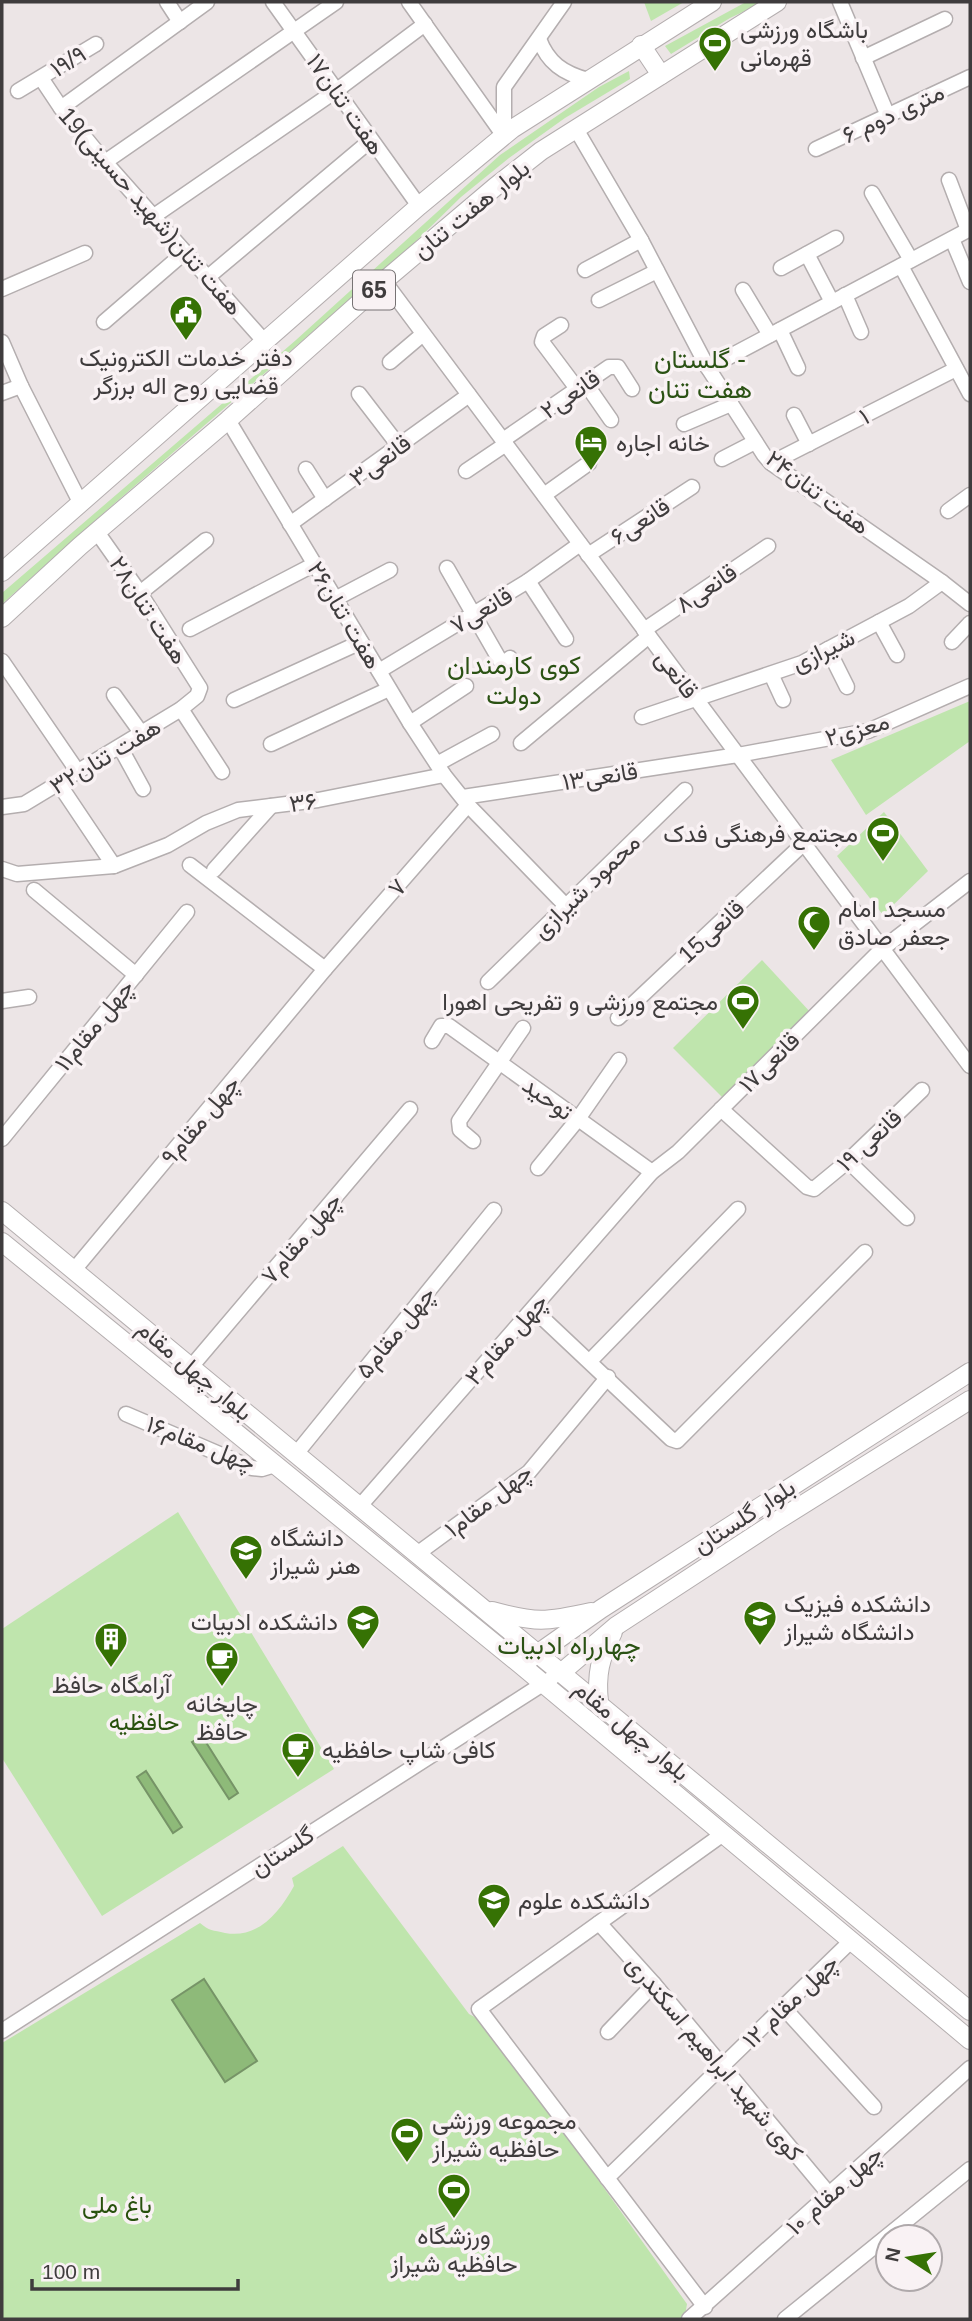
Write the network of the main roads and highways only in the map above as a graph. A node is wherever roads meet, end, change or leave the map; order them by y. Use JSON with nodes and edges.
{"nodes":[{"id":1,"x":712,"y":2,"type":"edge"},
{"id":2,"x":777,"y":2,"type":"edge"},
{"id":3,"x":641,"y":45,"type":"junction"},
{"id":4,"x":662,"y":75,"type":"junction"},
{"id":5,"x":2,"y":572,"type":"edge"},
{"id":6,"x":2,"y":618,"type":"edge"},
{"id":7,"x":2,"y":1211,"type":"edge"},
{"id":8,"x":2,"y":1242,"type":"edge"},
{"id":9,"x":970,"y":1372,"type":"edge"},
{"id":10,"x":927,"y":1399,"type":"junction"},
{"id":11,"x":970,"y":1400,"type":"edge"},
{"id":12,"x":941,"y":1419,"type":"junction"},
{"id":13,"x":762,"y":1504,"type":"junction"},
{"id":14,"x":775,"y":1522,"type":"junction"},
{"id":15,"x":440,"y":1573,"type":"junction"},
{"id":16,"x":427,"y":1588,"type":"junction"},
{"id":17,"x":485,"y":1609,"type":"junction"},
{"id":18,"x":601,"y":1609,"type":"junction"},
{"id":19,"x":616,"y":1626,"type":"junction"},
{"id":20,"x":538,"y":1653,"type":"junction"},
{"id":21,"x":521,"y":1665,"type":"junction"},
{"id":22,"x":562,"y":1672,"type":"junction"},
{"id":23,"x":599,"y":1703,"type":"junction"},
{"id":24,"x":970,"y":2011,"type":"edge"},
{"id":25,"x":970,"y":2040,"type":"edge"}],
"edges":[{"from":1,"to":3,"type":"main road","name":"بلوار هفت تنان","number":"65"},
{"from":2,"to":4,"type":"main road","name":"بلوار هفت تنان","number":"65"},
{"from":3,"to":4,"type":"main road"},
{"from":3,"to":5,"type":"main road","name":"بلوار هفت تنان","number":"65"},
{"from":4,"to":6,"type":"main road","name":"بلوار هفت تنان","number":"65"},
{"from":7,"to":15,"type":"main road","name":"بلوار چهل مقام"},
{"from":8,"to":16,"type":"main road","name":"بلوار چهل مقام"},
{"from":9,"to":10,"type":"main road","name":"بلوار گلستان"},
{"from":10,"to":12,"type":"main road"},
{"from":10,"to":13,"type":"main road","name":"بلوار گلستان"},
{"from":11,"to":12,"type":"main road","name":"بلوار گلستان"},
{"from":12,"to":14,"type":"main road","name":"بلوار گلستان"},
{"from":13,"to":14,"type":"main road"},
{"from":13,"to":18,"type":"main road","name":"بلوار گلستان"},
{"from":14,"to":19,"type":"main road","name":"بلوار گلستان"},
{"from":15,"to":16,"type":"main road"},
{"from":15,"to":17,"type":"main road","name":"بلوار چهل مقام"},
{"from":16,"to":21,"type":"main road","name":"بلوار چهل مقام"},
{"from":17,"to":18,"type":"main road"},
{"from":17,"to":20,"type":"main road","name":"بلوار چهل مقام"},
{"from":18,"to":20,"type":"main road","name":"بلوار گلستان"},
{"from":19,"to":22,"type":"main road","name":"بلوار گلستان"},
{"from":19,"to":23,"type":"main road"},
{"from":20,"to":21,"type":"main road","name":"بلوار گلستان"},
{"from":20,"to":22,"type":"main road","name":"بلوار چهل مقام"},
{"from":21,"to":25,"type":"main road","name":"بلوار چهل مقام"},
{"from":22,"to":23,"type":"main road","name":"بلوار چهل مقام"},
{"from":23,"to":24,"type":"main road","name":"بلوار چهل مقام"}]}
